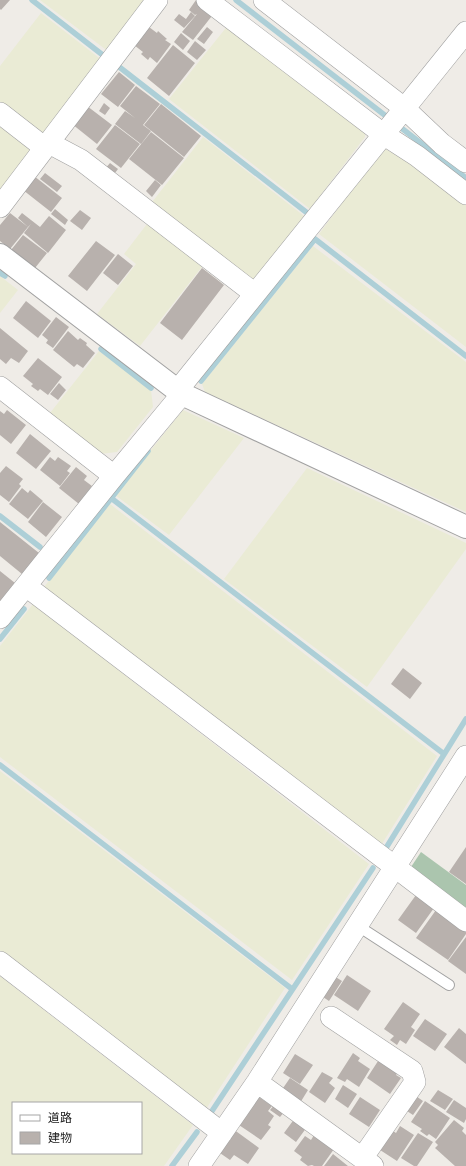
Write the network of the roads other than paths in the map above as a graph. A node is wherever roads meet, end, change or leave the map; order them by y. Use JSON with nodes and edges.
{"nodes":[{"id":1,"x":157,"y":0,"type":"edge"},
{"id":2,"x":207,"y":0,"type":"edge"},
{"id":3,"x":264,"y":0,"type":"edge"},
{"id":4,"x":466,"y":32,"type":"edge"},
{"id":5,"x":0,"y":113,"type":"edge"},
{"id":6,"x":393,"y":121,"type":"junction"},
{"id":7,"x":47,"y":145,"type":"junction"},
{"id":8,"x":466,"y":162,"type":"edge"},
{"id":9,"x":466,"y":194,"type":"edge"},
{"id":10,"x":0,"y":207,"type":"edge"},
{"id":11,"x":0,"y":255,"type":"edge"},
{"id":12,"x":255,"y":294,"type":"junction"},
{"id":13,"x":0,"y":386,"type":"edge"},
{"id":14,"x":180,"y":392,"type":"junction"},
{"id":15,"x":114,"y":476,"type":"junction"},
{"id":16,"x":466,"y":527,"type":"edge"},
{"id":17,"x":26,"y":586,"type":"junction"},
{"id":18,"x":0,"y":618,"type":"edge"},
{"id":19,"x":466,"y":756,"type":"edge"},
{"id":20,"x":396,"y":868,"type":"junction"},
{"id":21,"x":466,"y":921,"type":"edge"},
{"id":22,"x":358,"y":926,"type":"junction"},
{"id":23,"x":0,"y":962,"type":"edge"},
{"id":24,"x":448,"y":985,"type":"dead end"},
{"id":25,"x":331,"y":1017,"type":"dead end"},
{"id":26,"x":257,"y":1082,"type":"junction"},
{"id":27,"x":222,"y":1133,"type":"junction"},
{"id":28,"x":368,"y":1162,"type":"edge"},
{"id":29,"x":199,"y":1166,"type":"edge"}],
"edges":[{"from":1,"to":7,"type":"street"},
{"from":2,"to":6,"type":"street"},
{"from":3,"to":6,"type":"street"},
{"from":4,"to":6,"type":"street"},
{"from":5,"to":7,"type":"street"},
{"from":6,"to":8,"type":"street"},
{"from":6,"to":9,"type":"street"},
{"from":6,"to":12,"type":"street"},
{"from":7,"to":10,"type":"street"},
{"from":7,"to":12,"type":"street"},
{"from":11,"to":14,"type":"street"},
{"from":12,"to":14,"type":"street"},
{"from":13,"to":15,"type":"street"},
{"from":14,"to":15,"type":"street"},
{"from":14,"to":16,"type":"street"},
{"from":15,"to":17,"type":"street"},
{"from":17,"to":18,"type":"street"},
{"from":17,"to":20,"type":"street"},
{"from":19,"to":20,"type":"street"},
{"from":20,"to":21,"type":"street"},
{"from":20,"to":22,"type":"street"},
{"from":22,"to":24,"type":"lane"},
{"from":22,"to":26,"type":"street"},
{"from":23,"to":27,"type":"street"},
{"from":25,"to":28,"type":"street"},
{"from":26,"to":27,"type":"street"},
{"from":26,"to":28,"type":"street"},
{"from":27,"to":29,"type":"street"}]}
